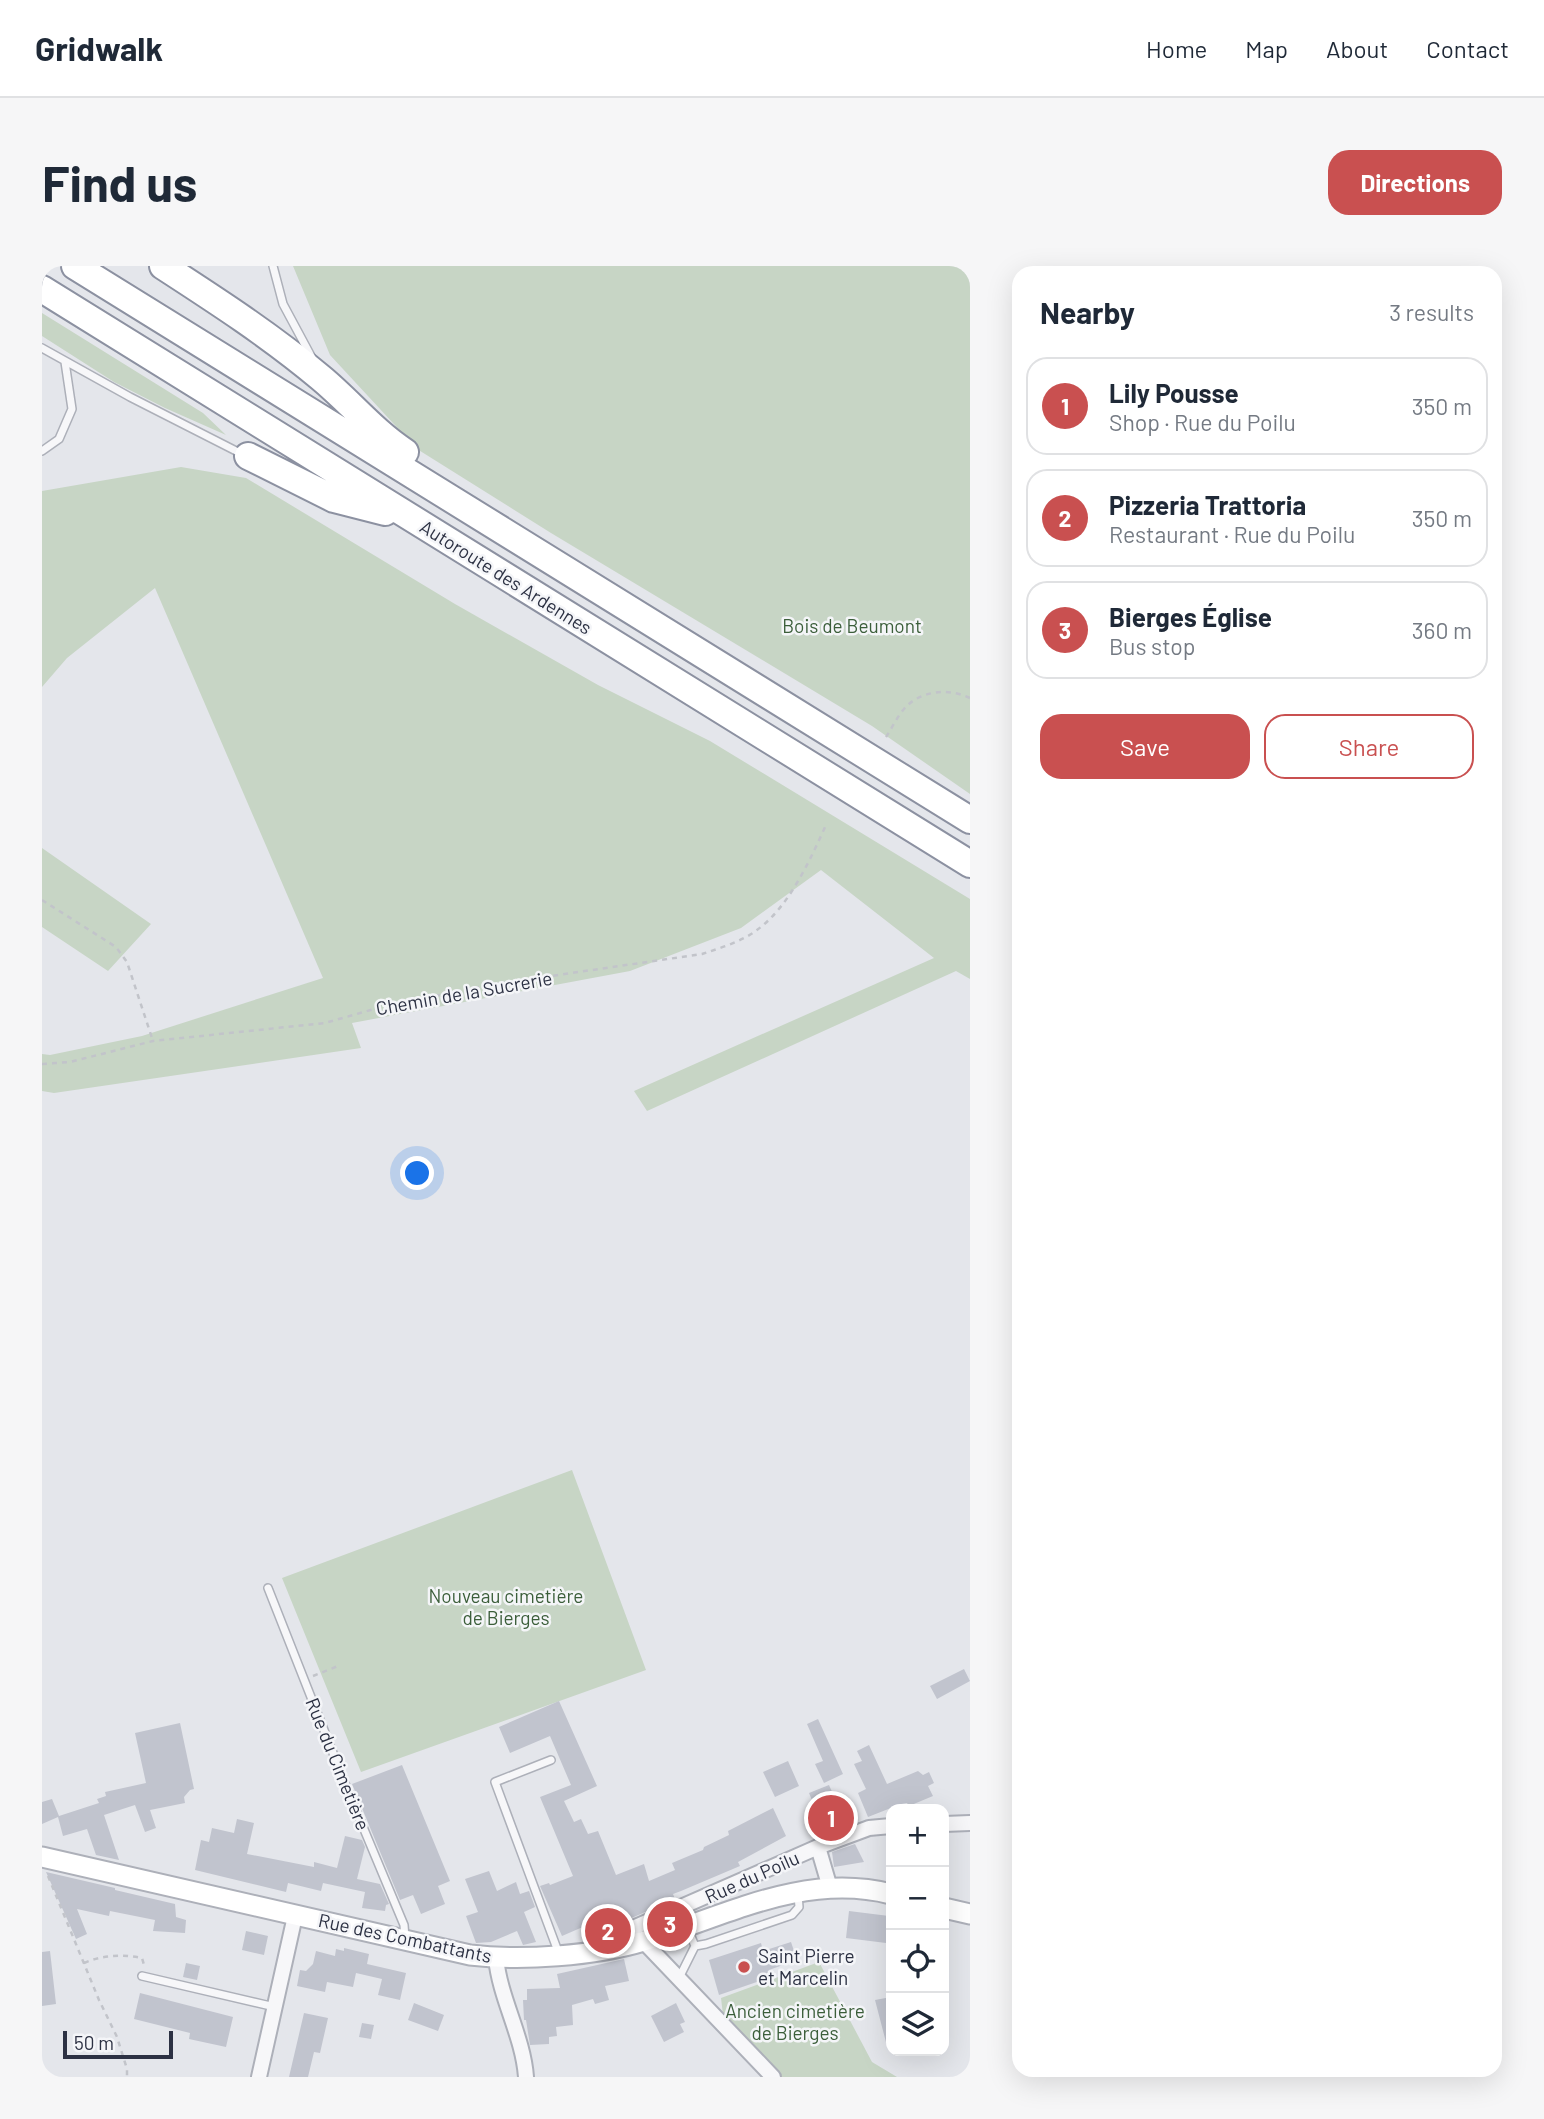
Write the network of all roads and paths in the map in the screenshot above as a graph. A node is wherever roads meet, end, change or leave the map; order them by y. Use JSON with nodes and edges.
{"nodes":[{"id":1,"x":75,"y":266,"type":"edge"},
{"id":2,"x":163,"y":266,"type":"edge"},
{"id":3,"x":273,"y":266,"type":"edge"},
{"id":4,"x":42,"y":289,"type":"edge"},
{"id":5,"x":42,"y":348,"type":"edge"},
{"id":6,"x":65,"y":362,"type":"junction"},
{"id":7,"x":322,"y":379,"type":"junction"},
{"id":8,"x":42,"y":451,"type":"edge"},
{"id":9,"x":248,"y":456,"type":"joint"},
{"id":10,"x":439,"y":492,"type":"junction"},
{"id":11,"x":413,"y":520,"type":"junction"},
{"id":12,"x":970,"y":698,"type":"edge"},
{"id":13,"x":886,"y":737,"type":"dead end"},
{"id":14,"x":970,"y":820,"type":"edge"},
{"id":15,"x":826,"y":825,"type":"dead end"},
{"id":16,"x":970,"y":864,"type":"edge"},
{"id":17,"x":42,"y":900,"type":"edge"},
{"id":18,"x":153,"y":1041,"type":"junction"},
{"id":19,"x":42,"y":1065,"type":"edge"},
{"id":20,"x":268,"y":1588,"type":"dead end"},
{"id":21,"x":338,"y":1666,"type":"dead end"},
{"id":22,"x":304,"y":1680,"type":"junction"},
{"id":23,"x":551,"y":1760,"type":"dead end"},
{"id":24,"x":970,"y":1823,"type":"edge"},
{"id":25,"x":949,"y":1824,"type":"edge"},
{"id":26,"x":886,"y":1826,"type":"edge"},
{"id":27,"x":818,"y":1847,"type":"junction"},
{"id":28,"x":47,"y":1857,"type":"edge"},
{"id":29,"x":830,"y":1888,"type":"junction"},
{"id":30,"x":797,"y":1892,"type":"junction"},
{"id":31,"x":886,"y":1894,"type":"edge"},
{"id":32,"x":949,"y":1909,"type":"edge"},
{"id":33,"x":970,"y":1914,"type":"edge"},
{"id":34,"x":295,"y":1916,"type":"junction"},
{"id":35,"x":687,"y":1927,"type":"junction"},
{"id":36,"x":404,"y":1940,"type":"junction"},
{"id":37,"x":643,"y":1941,"type":"junction"},
{"id":38,"x":695,"y":1946,"type":"junction"},
{"id":39,"x":617,"y":1948,"type":"junction"},
{"id":40,"x":560,"y":1954,"type":"junction"},
{"id":41,"x":496,"y":1958,"type":"junction"},
{"id":42,"x":84,"y":1963,"type":"junction"},
{"id":43,"x":142,"y":1976,"type":"joint"},
{"id":44,"x":678,"y":1979,"type":"junction"},
{"id":45,"x":275,"y":2007,"type":"junction"},
{"id":46,"x":127,"y":2077,"type":"edge"},
{"id":47,"x":259,"y":2077,"type":"edge"},
{"id":48,"x":526,"y":2077,"type":"edge"},
{"id":49,"x":773,"y":2077,"type":"edge"}],
"edges":[{"from":1,"to":10,"type":"highway","name":"Autoroute des Ardennes"},
{"from":2,"to":7,"type":"highway"},
{"from":3,"to":7,"type":"lane"},
{"from":4,"to":11,"type":"highway","name":"Autoroute des Ardennes"},
{"from":5,"to":6,"type":"lane"},
{"from":6,"to":8,"type":"lane"},
{"from":6,"to":9,"type":"lane"},
{"from":7,"to":10,"type":"highway"},
{"from":9,"to":11,"type":"highway"},
{"from":10,"to":14,"type":"highway","name":"Autoroute des Ardennes"},
{"from":11,"to":16,"type":"highway","name":"Autoroute des Ardennes"},
{"from":12,"to":13,"type":"path"},
{"from":15,"to":18,"type":"path","name":"Chemin de la Sucrerie"},
{"from":17,"to":18,"type":"path"},
{"from":18,"to":19,"type":"path","name":"Chemin de la Sucrerie"},
{"from":20,"to":22,"type":"lane","name":"Rue du Cimetière"},
{"from":21,"to":22,"type":"path"},
{"from":22,"to":36,"type":"lane","name":"Rue du Cimetière"},
{"from":23,"to":40,"type":"lane"},
{"from":24,"to":25,"type":"street"},
{"from":26,"to":27,"type":"street","name":"Rue du Poilu"},
{"from":27,"to":29,"type":"street","name":"Rue du Poilu"},
{"from":27,"to":39,"type":"street","name":"Rue du Poilu"},
{"from":28,"to":34,"type":"street","name":"Rue des Combattants"},
{"from":28,"to":42,"type":"path"},
{"from":29,"to":30,"type":"street","name":"Rue des Combattants"},
{"from":29,"to":31,"type":"street","name":"Rue des Combattants"},
{"from":30,"to":35,"type":"street","name":"Rue des Combattants"},
{"from":30,"to":38,"type":"lane"},
{"from":32,"to":33,"type":"street"},
{"from":34,"to":36,"type":"street","name":"Rue des Combattants"},
{"from":34,"to":45,"type":"street"},
{"from":35,"to":37,"type":"street","name":"Rue des Combattants"},
{"from":35,"to":38,"type":"lane"},
{"from":36,"to":41,"type":"street","name":"Rue des Combattants"},
{"from":37,"to":39,"type":"street","name":"Rue des Combattants"},
{"from":37,"to":44,"type":"street"},
{"from":38,"to":44,"type":"lane"},
{"from":39,"to":40,"type":"street","name":"Rue des Combattants"},
{"from":40,"to":41,"type":"street","name":"Rue des Combattants"},
{"from":41,"to":48,"type":"street"},
{"from":42,"to":43,"type":"path"},
{"from":42,"to":46,"type":"path"},
{"from":43,"to":45,"type":"lane"},
{"from":44,"to":49,"type":"street"},
{"from":45,"to":47,"type":"street"}]}
